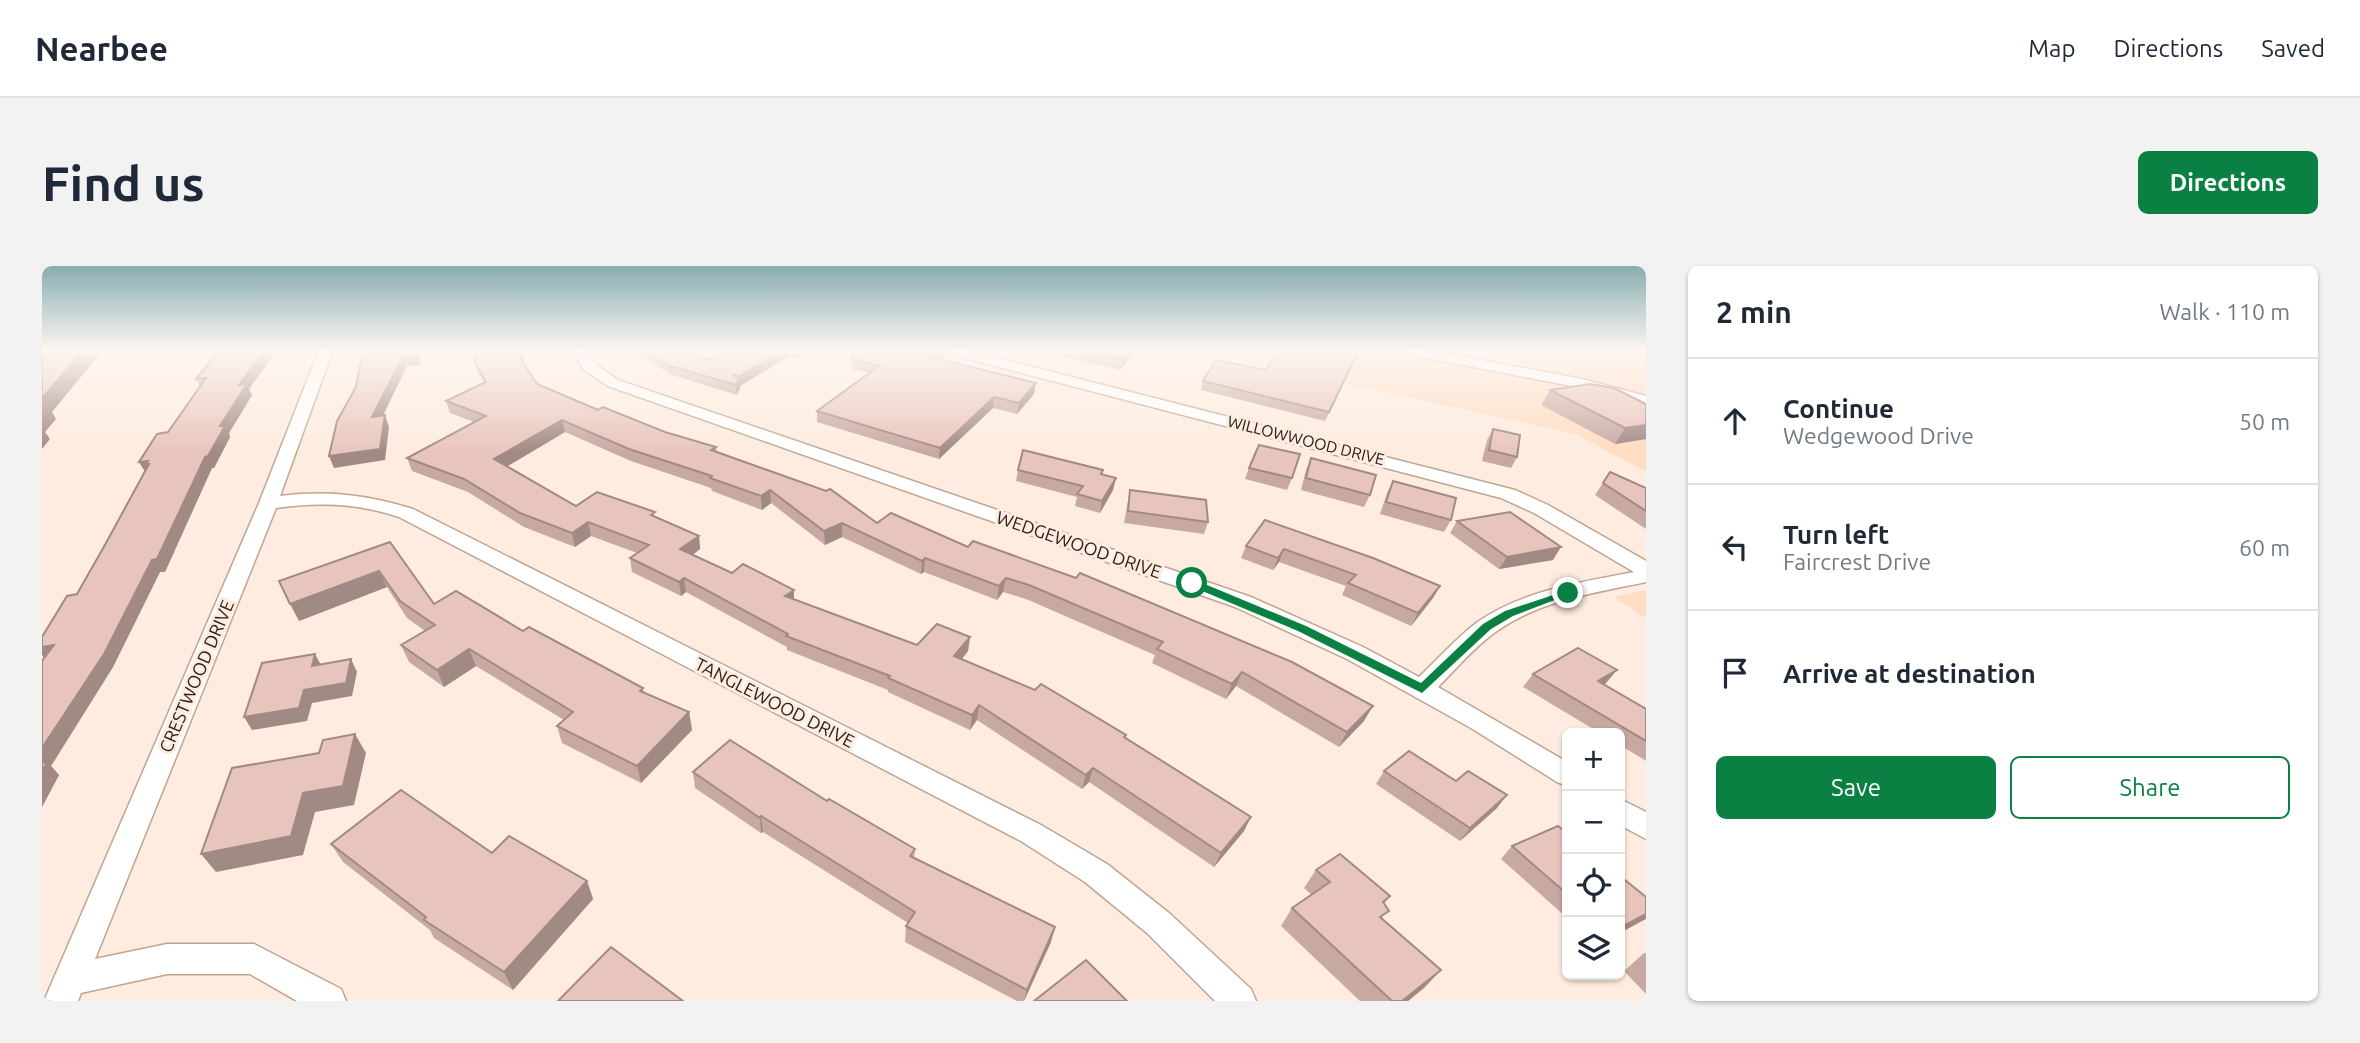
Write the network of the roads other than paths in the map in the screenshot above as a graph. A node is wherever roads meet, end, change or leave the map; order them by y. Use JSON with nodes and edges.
{"nodes":[{"id":1,"x":313,"y":384,"type":"edge"},
{"id":2,"x":617,"y":384,"type":"edge"},
{"id":3,"x":1086,"y":384,"type":"edge"},
{"id":4,"x":1579,"y":384,"type":"edge"},
{"id":5,"x":1646,"y":401,"type":"edge"},
{"id":6,"x":268,"y":503,"type":"junction"},
{"id":7,"x":1646,"y":570,"type":"edge"},
{"id":8,"x":1646,"y":576,"type":"edge"},
{"id":9,"x":1422,"y":689,"type":"junction"},
{"id":10,"x":1562,"y":772,"type":"edge"},
{"id":11,"x":1625,"y":813,"type":"edge"},
{"id":12,"x":1646,"y":827,"type":"edge"},
{"id":13,"x":66,"y":990,"type":"edge"},
{"id":14,"x":329,"y":1001,"type":"edge"},
{"id":15,"x":1238,"y":1001,"type":"edge"}],
"edges":[{"from":1,"to":6,"type":"street","name":"CRESTWOOD DRIVE"},
{"from":2,"to":9,"type":"street","name":"WEDGEWOOD DRIVE"},
{"from":3,"to":7,"type":"street","name":"WILLOWWOOD DRIVE"},
{"from":4,"to":5,"type":"street"},
{"from":6,"to":13,"type":"street","name":"CRESTWOOD DRIVE"},
{"from":6,"to":15,"type":"street","name":"TANGLEWOOD DRIVE"},
{"from":8,"to":9,"type":"street"},
{"from":9,"to":10,"type":"street","name":"WEDGEWOOD DRIVE"},
{"from":11,"to":12,"type":"street"},
{"from":13,"to":14,"type":"street"}]}
